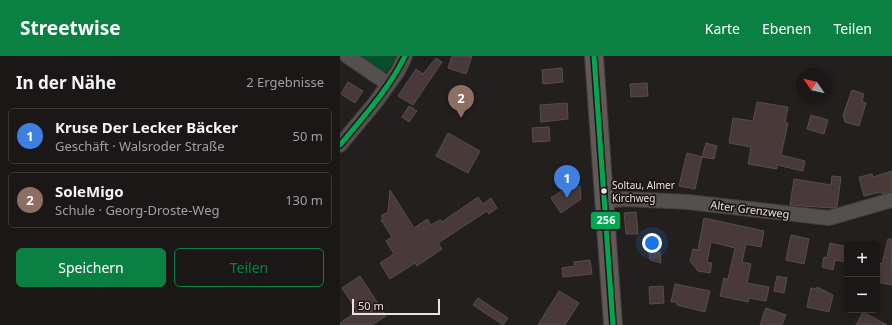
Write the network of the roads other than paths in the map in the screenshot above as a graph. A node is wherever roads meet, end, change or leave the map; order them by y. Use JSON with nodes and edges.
{"nodes":[{"id":1,"x":347,"y":56,"type":"edge"},
{"id":2,"x":405,"y":56,"type":"edge"},
{"id":3,"x":594,"y":56,"type":"edge"},
{"id":4,"x":388,"y":84,"type":"junction"},
{"id":5,"x":340,"y":145,"type":"edge"},
{"id":6,"x":892,"y":200,"type":"edge"},
{"id":7,"x":604,"y":201,"type":"junction"},
{"id":8,"x":613,"y":325,"type":"edge"}],
"edges":[{"from":1,"to":4,"type":"street"},
{"from":2,"to":4,"type":"street"},
{"from":3,"to":7,"type":"main road"},
{"from":4,"to":5,"type":"street"},
{"from":6,"to":7,"type":"street","name":"Alter Grenzweg"},
{"from":7,"to":8,"type":"main road"}]}
